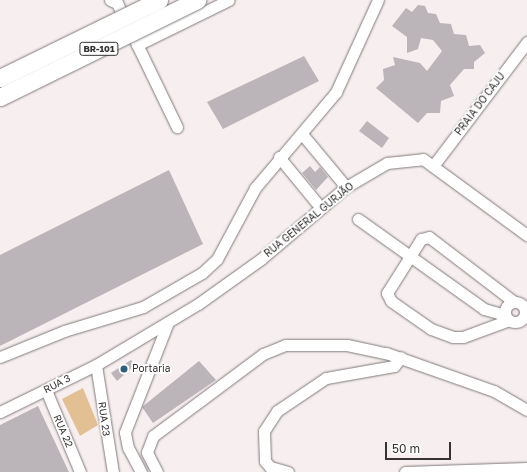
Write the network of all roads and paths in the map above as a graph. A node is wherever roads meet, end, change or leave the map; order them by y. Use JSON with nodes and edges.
{"nodes":[{"id":1,"x":110,"y":0,"type":"edge"},
{"id":2,"x":159,"y":0,"type":"edge"},
{"id":3,"x":197,"y":0,"type":"edge"},
{"id":4,"x":229,"y":0,"type":"edge"},
{"id":5,"x":378,"y":0,"type":"edge"},
{"id":6,"x":527,"y":42,"type":"edge"},
{"id":7,"x":137,"y":45,"type":"junction"},
{"id":8,"x":0,"y":78,"type":"edge"},
{"id":9,"x":0,"y":97,"type":"edge"},
{"id":10,"x":176,"y":127,"type":"dead end"},
{"id":11,"x":302,"y":134,"type":"junction"},
{"id":12,"x":279,"y":157,"type":"junction"},
{"id":13,"x":433,"y":166,"type":"junction"},
{"id":14,"x":346,"y":187,"type":"junction"},
{"id":15,"x":321,"y":208,"type":"junction"},
{"id":16,"x":358,"y":219,"type":"dead end"},
{"id":17,"x":527,"y":234,"type":"edge"},
{"id":18,"x":409,"y":258,"type":"junction"},
{"id":19,"x":514,"y":302,"type":"junction"},
{"id":20,"x":526,"y":313,"type":"edge"},
{"id":21,"x":507,"y":318,"type":"junction"},
{"id":22,"x":168,"y":322,"type":"junction"},
{"id":23,"x":114,"y":355,"type":"joint"},
{"id":24,"x":0,"y":357,"type":"edge"},
{"id":25,"x":401,"y":357,"type":"junction"},
{"id":26,"x":96,"y":365,"type":"junction"},
{"id":27,"x":46,"y":390,"type":"junction"},
{"id":28,"x":527,"y":410,"type":"edge"},
{"id":29,"x":0,"y":412,"type":"edge"},
{"id":30,"x":527,"y":468,"type":"edge"},
{"id":31,"x":110,"y":471,"type":"edge"},
{"id":32,"x":80,"y":472,"type":"edge"},
{"id":33,"x":141,"y":472,"type":"edge"},
{"id":34,"x":157,"y":472,"type":"edge"},
{"id":35,"x":288,"y":472,"type":"edge"},
{"id":36,"x":405,"y":472,"type":"edge"}],
"edges":[{"from":1,"to":7,"type":"street"},
{"from":2,"to":8,"type":"highway","number":"BR-101","bridge":true},
{"from":3,"to":9,"type":"highway","number":"BR-101","bridge":true},
{"from":4,"to":7,"type":"street"},
{"from":5,"to":11,"type":"street"},
{"from":6,"to":13,"type":"street","name":"PRAIA DO CAJU"},
{"from":7,"to":10,"type":"street"},
{"from":11,"to":12,"type":"street"},
{"from":11,"to":14,"type":"street"},
{"from":12,"to":15,"type":"street"},
{"from":12,"to":24,"type":"street"},
{"from":13,"to":14,"type":"street","name":"RUA GENERAL GURJÃO"},
{"from":13,"to":17,"type":"street","name":"RUA GENERAL GURJÃO"},
{"from":14,"to":15,"type":"street","name":"RUA GENERAL GURJÃO"},
{"from":15,"to":22,"type":"street","name":"RUA GENERAL GURJÃO"},
{"from":16,"to":18,"type":"street"},
{"from":18,"to":19,"type":"street"},
{"from":18,"to":21,"type":"street"},
{"from":18,"to":21,"type":"street"},
{"from":19,"to":20,"type":"street"},
{"from":19,"to":21,"type":"street"},
{"from":20,"to":21,"type":"street"},
{"from":22,"to":23,"type":"street","name":"RUA GENERAL GURJÃO"},
{"from":22,"to":33,"type":"street"},
{"from":23,"to":26,"type":"street","name":"RUA 3"},
{"from":25,"to":28,"type":"street"},
{"from":25,"to":34,"type":"street"},
{"from":25,"to":35,"type":"street"},
{"from":26,"to":27,"type":"street","name":"RUA 3"},
{"from":26,"to":31,"type":"street","name":"RUA 23"},
{"from":27,"to":29,"type":"street","name":"RUA 3"},
{"from":27,"to":32,"type":"street","name":"RUA 22"},
{"from":30,"to":36,"type":"street"}]}
